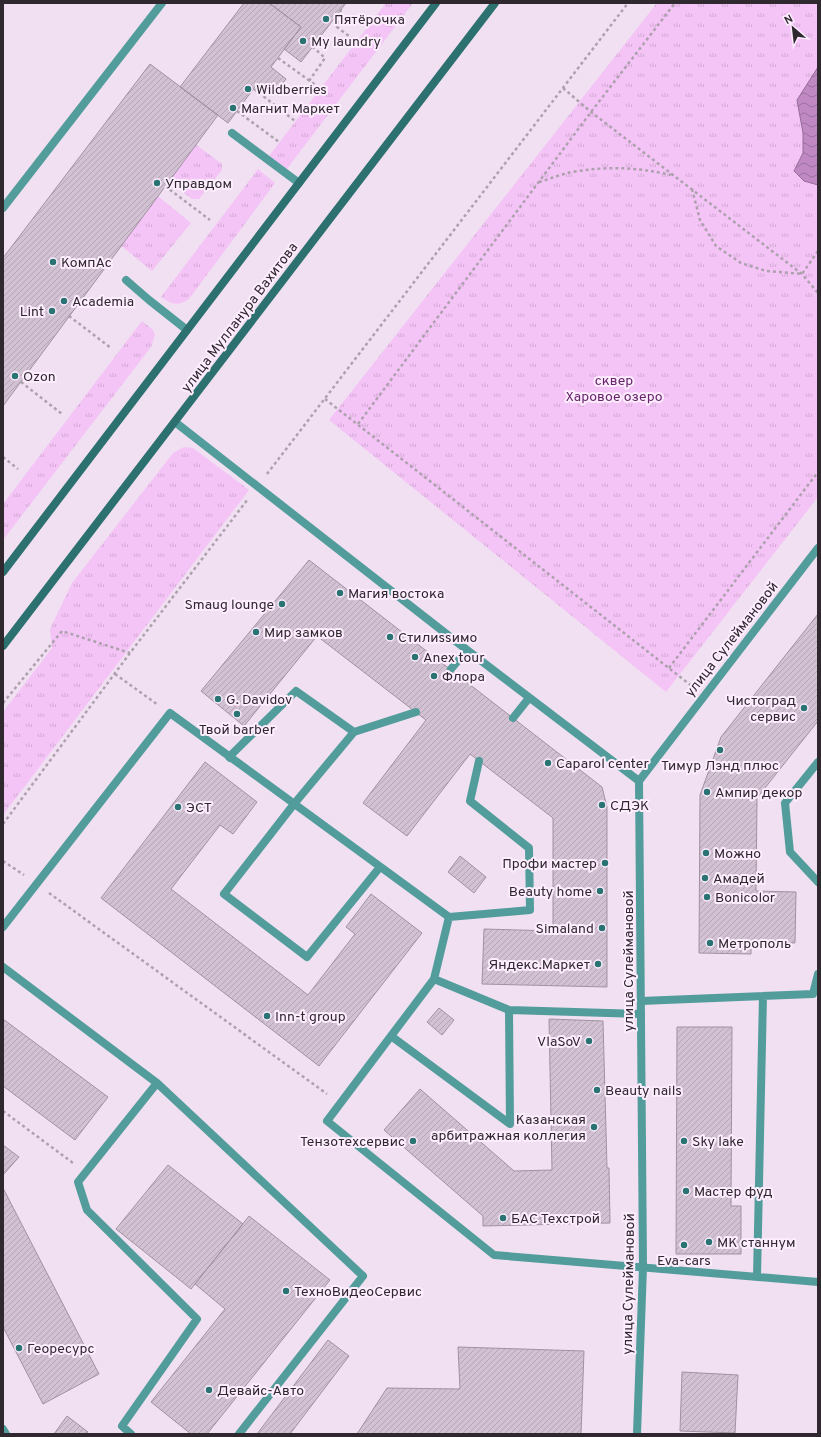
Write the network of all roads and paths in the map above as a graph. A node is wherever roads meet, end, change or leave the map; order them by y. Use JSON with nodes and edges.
{"nodes":[{"id":1,"x":162,"y":3,"type":"edge"},
{"id":2,"x":436,"y":3,"type":"edge"},
{"id":3,"x":495,"y":3,"type":"edge"},
{"id":4,"x":628,"y":3,"type":"edge"},
{"id":5,"x":676,"y":3,"type":"edge"},
{"id":6,"x":341,"y":9,"type":"dead end"},
{"id":7,"x":358,"y":42,"type":"dead end"},
{"id":8,"x":313,"y":47,"type":"dead end"},
{"id":9,"x":278,"y":58,"type":"dead end"},
{"id":10,"x":309,"y":80,"type":"junction"},
{"id":11,"x":563,"y":88,"type":"junction"},
{"id":12,"x":254,"y":89,"type":"dead end"},
{"id":13,"x":321,"y":89,"type":"dead end"},
{"id":14,"x":237,"y":111,"type":"dead end"},
{"id":15,"x":591,"y":112,"type":"junction"},
{"id":16,"x":295,"y":121,"type":"dead end"},
{"id":17,"x":232,"y":133,"type":"dead end"},
{"id":18,"x":279,"y":142,"type":"dead end"},
{"id":19,"x":674,"y":175,"type":"junction"},
{"id":20,"x":539,"y":182,"type":"junction"},
{"id":21,"x":299,"y":183,"type":"junction"},
{"id":22,"x":165,"y":186,"type":"dead end"},
{"id":23,"x":692,"y":189,"type":"junction"},
{"id":24,"x":3,"y":208,"type":"edge"},
{"id":25,"x":210,"y":220,"type":"dead end"},
{"id":26,"x":818,"y":251,"type":"edge"},
{"id":27,"x":802,"y":274,"type":"junction"},
{"id":28,"x":126,"y":280,"type":"dead end"},
{"id":29,"x":818,"y":293,"type":"edge"},
{"id":30,"x":69,"y":316,"type":"dead end"},
{"id":31,"x":187,"y":330,"type":"junction"},
{"id":32,"x":111,"y":348,"type":"dead end"},
{"id":33,"x":21,"y":382,"type":"dead end"},
{"id":34,"x":325,"y":399,"type":"junction"},
{"id":35,"x":62,"y":414,"type":"dead end"},
{"id":36,"x":175,"y":422,"type":"junction"},
{"id":37,"x":358,"y":424,"type":"junction"},
{"id":38,"x":3,"y":457,"type":"edge"},
{"id":39,"x":18,"y":469,"type":"dead end"},
{"id":40,"x":818,"y":472,"type":"edge"},
{"id":41,"x":258,"y":487,"type":"junction"},
{"id":42,"x":818,"y":548,"type":"edge"},
{"id":43,"x":3,"y":572,"type":"edge"},
{"id":44,"x":3,"y":646,"type":"edge"},
{"id":45,"x":466,"y":650,"type":"junction"},
{"id":46,"x":130,"y":653,"type":"junction"},
{"id":47,"x":669,"y":668,"type":"junction"},
{"id":48,"x":451,"y":669,"type":"dead end"},
{"id":49,"x":115,"y":674,"type":"junction"},
{"id":50,"x":704,"y":696,"type":"junction"},
{"id":51,"x":529,"y":698,"type":"junction"},
{"id":52,"x":3,"y":703,"type":"edge"},
{"id":53,"x":416,"y":712,"type":"dead end"},
{"id":54,"x":170,"y":713,"type":"junction"},
{"id":55,"x":513,"y":718,"type":"dead end"},
{"id":56,"x":354,"y":732,"type":"junction"},
{"id":57,"x":230,"y":758,"type":"junction"},
{"id":58,"x":479,"y":761,"type":"dead end"},
{"id":59,"x":818,"y":762,"type":"edge"},
{"id":60,"x":639,"y":781,"type":"junction"},
{"id":61,"x":294,"y":804,"type":"junction"},
{"id":62,"x":3,"y":824,"type":"edge"},
{"id":63,"x":3,"y":860,"type":"edge"},
{"id":64,"x":380,"y":867,"type":"junction"},
{"id":65,"x":818,"y":882,"type":"edge"},
{"id":66,"x":36,"y":884,"type":"junction"},
{"id":67,"x":449,"y":917,"type":"junction"},
{"id":68,"x":3,"y":927,"type":"edge"},
{"id":69,"x":3,"y":967,"type":"edge"},
{"id":70,"x":818,"y":974,"type":"edge"},
{"id":71,"x":434,"y":979,"type":"junction"},
{"id":72,"x":815,"y":995,"type":"edge"},
{"id":73,"x":763,"y":996,"type":"junction"},
{"id":74,"x":641,"y":1001,"type":"junction"},
{"id":75,"x":509,"y":1010,"type":"junction"},
{"id":76,"x":641,"y":1014,"type":"junction"},
{"id":77,"x":391,"y":1036,"type":"junction"},
{"id":78,"x":158,"y":1083,"type":"junction"},
{"id":79,"x":340,"y":1103,"type":"junction"},
{"id":80,"x":3,"y":1111,"type":"edge"},
{"id":81,"x":86,"y":1172,"type":"junction"},
{"id":82,"x":643,"y":1267,"type":"junction"},
{"id":83,"x":757,"y":1277,"type":"junction"},
{"id":84,"x":818,"y":1282,"type":"edge"},
{"id":85,"x":3,"y":1429,"type":"edge"},
{"id":86,"x":6,"y":1434,"type":"edge"},
{"id":87,"x":131,"y":1434,"type":"edge"},
{"id":88,"x":239,"y":1434,"type":"edge"},
{"id":89,"x":637,"y":1434,"type":"edge"}],
"edges":[{"from":1,"to":24,"type":"street"},
{"from":2,"to":21,"type":"main road"},
{"from":3,"to":36,"type":"main road","name":"улица Мулланура Вахитова"},
{"from":4,"to":11,"type":"path"},
{"from":5,"to":15,"type":"path"},
{"from":6,"to":7,"type":"path"},
{"from":8,"to":10,"type":"path"},
{"from":9,"to":10,"type":"path"},
{"from":10,"to":13,"type":"path"},
{"from":11,"to":15,"type":"path"},
{"from":11,"to":34,"type":"path"},
{"from":12,"to":16,"type":"path"},
{"from":14,"to":18,"type":"path"},
{"from":15,"to":19,"type":"path"},
{"from":15,"to":20,"type":"path"},
{"from":17,"to":21,"type":"street"},
{"from":19,"to":20,"type":"path"},
{"from":19,"to":23,"type":"path"},
{"from":20,"to":37,"type":"path"},
{"from":21,"to":31,"type":"main road"},
{"from":22,"to":25,"type":"path"},
{"from":23,"to":27,"type":"path"},
{"from":23,"to":27,"type":"path"},
{"from":26,"to":27,"type":"path"},
{"from":27,"to":29,"type":"path"},
{"from":28,"to":31,"type":"street"},
{"from":30,"to":32,"type":"path"},
{"from":31,"to":43,"type":"main road"},
{"from":33,"to":35,"type":"path"},
{"from":34,"to":37,"type":"path"},
{"from":34,"to":41,"type":"path"},
{"from":36,"to":41,"type":"street"},
{"from":36,"to":44,"type":"main road","name":"улица Мулланура Вахитова"},
{"from":37,"to":47,"type":"path"},
{"from":38,"to":39,"type":"path"},
{"from":40,"to":47,"type":"path"},
{"from":41,"to":45,"type":"street"},
{"from":41,"to":46,"type":"path"},
{"from":42,"to":50,"type":"street","name":"улица Сулеймановой"},
{"from":45,"to":48,"type":"street"},
{"from":45,"to":51,"type":"street"},
{"from":46,"to":49,"type":"path"},
{"from":46,"to":52,"type":"path"},
{"from":47,"to":50,"type":"path"},
{"from":49,"to":54,"type":"path"},
{"from":49,"to":62,"type":"path"},
{"from":50,"to":60,"type":"street","name":"улица Сулеймановой"},
{"from":51,"to":55,"type":"street"},
{"from":51,"to":60,"type":"street"},
{"from":53,"to":56,"type":"street"},
{"from":54,"to":57,"type":"street"},
{"from":54,"to":66,"type":"street"},
{"from":56,"to":57,"type":"street"},
{"from":56,"to":61,"type":"street"},
{"from":57,"to":61,"type":"street"},
{"from":58,"to":67,"type":"street"},
{"from":59,"to":65,"type":"street"},
{"from":60,"to":74,"type":"street","name":"улица Сулеймановой"},
{"from":61,"to":64,"type":"street"},
{"from":61,"to":64,"type":"street"},
{"from":63,"to":66,"type":"path"},
{"from":64,"to":67,"type":"street"},
{"from":66,"to":68,"type":"street"},
{"from":66,"to":79,"type":"path"},
{"from":67,"to":71,"type":"street"},
{"from":69,"to":78,"type":"street"},
{"from":70,"to":72,"type":"street"},
{"from":71,"to":75,"type":"street"},
{"from":71,"to":77,"type":"street"},
{"from":72,"to":73,"type":"street"},
{"from":73,"to":74,"type":"street"},
{"from":73,"to":83,"type":"street"},
{"from":74,"to":76,"type":"street","name":"улица Сулеймановой"},
{"from":75,"to":76,"type":"street"},
{"from":75,"to":77,"type":"street"},
{"from":76,"to":82,"type":"street","name":"улица Сулеймановой"},
{"from":77,"to":79,"type":"street"},
{"from":78,"to":81,"type":"street"},
{"from":78,"to":88,"type":"street"},
{"from":79,"to":82,"type":"street"},
{"from":80,"to":81,"type":"path"},
{"from":81,"to":87,"type":"street"},
{"from":82,"to":83,"type":"street"},
{"from":82,"to":89,"type":"street","name":"улица Сулеймановой"},
{"from":83,"to":84,"type":"street"},
{"from":85,"to":86,"type":"street"}]}
